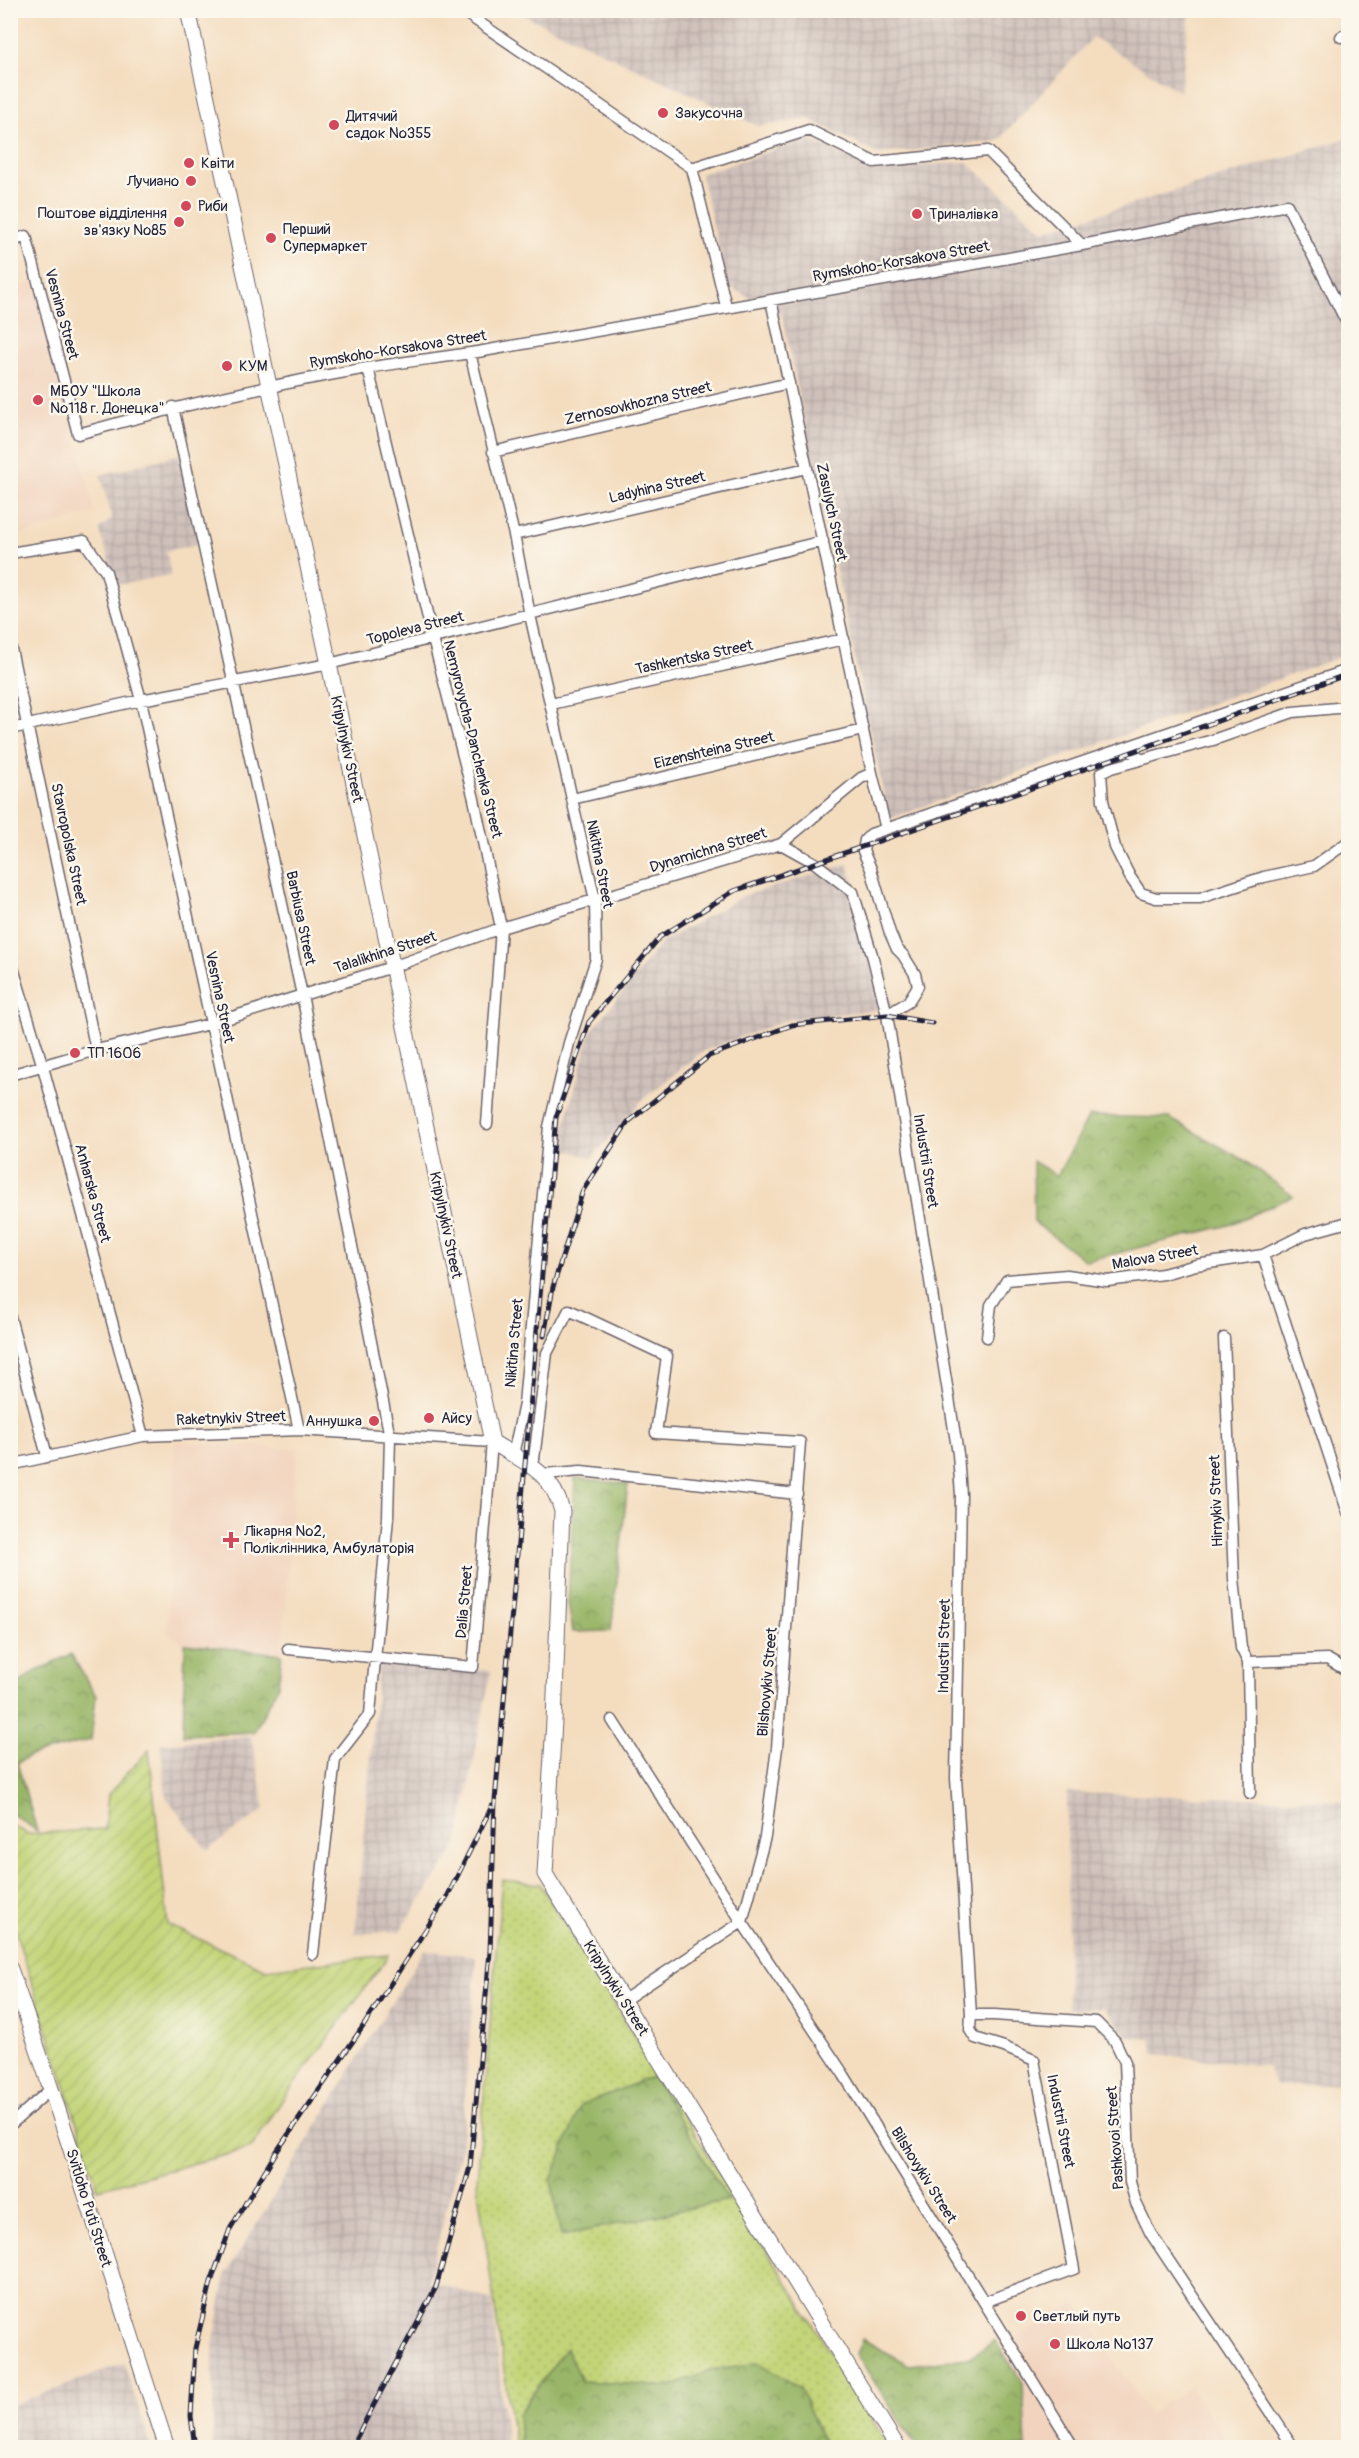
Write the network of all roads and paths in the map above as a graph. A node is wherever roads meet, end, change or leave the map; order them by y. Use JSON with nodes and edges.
{"nodes":[{"id":1,"x":189,"y":10,"type":"edge"},
{"id":2,"x":461,"y":10,"type":"edge"},
{"id":3,"x":692,"y":168,"type":"junction"},
{"id":4,"x":10,"y":242,"type":"edge"},
{"id":5,"x":1082,"y":244,"type":"junction"},
{"id":6,"x":771,"y":300,"type":"junction"},
{"id":7,"x":726,"y":306,"type":"junction"},
{"id":8,"x":1348,"y":325,"type":"edge"},
{"id":9,"x":470,"y":353,"type":"junction"},
{"id":10,"x":368,"y":368,"type":"junction"},
{"id":11,"x":789,"y":383,"type":"junction"},
{"id":12,"x":268,"y":387,"type":"junction"},
{"id":13,"x":173,"y":407,"type":"junction"},
{"id":14,"x":78,"y":434,"type":"joint"},
{"id":15,"x":493,"y":452,"type":"junction"},
{"id":16,"x":807,"y":468,"type":"junction"},
{"id":17,"x":514,"y":535,"type":"junction"},
{"id":18,"x":823,"y":541,"type":"junction"},
{"id":19,"x":10,"y":553,"type":"edge"},
{"id":20,"x":530,"y":615,"type":"junction"},
{"id":21,"x":433,"y":639,"type":"junction"},
{"id":22,"x":844,"y":639,"type":"junction"},
{"id":23,"x":10,"y":644,"type":"edge"},
{"id":24,"x":329,"y":664,"type":"junction"},
{"id":25,"x":1348,"y":670,"type":"edge"},
{"id":26,"x":235,"y":682,"type":"junction"},
{"id":27,"x":141,"y":700,"type":"junction"},
{"id":28,"x":551,"y":704,"type":"junction"},
{"id":29,"x":1348,"y":707,"type":"edge"},
{"id":30,"x":29,"y":725,"type":"junction"},
{"id":31,"x":10,"y":729,"type":"edge"},
{"id":32,"x":863,"y":730,"type":"junction"},
{"id":33,"x":1127,"y":747,"type":"junction"},
{"id":34,"x":1140,"y":759,"type":"junction"},
{"id":35,"x":872,"y":773,"type":"junction"},
{"id":36,"x":572,"y":799,"type":"junction"},
{"id":37,"x":886,"y":829,"type":"junction"},
{"id":38,"x":1348,"y":842,"type":"edge"},
{"id":39,"x":780,"y":844,"type":"junction"},
{"id":40,"x":595,"y":900,"type":"junction"},
{"id":41,"x":501,"y":928,"type":"junction"},
{"id":42,"x":10,"y":958,"type":"edge"},
{"id":43,"x":392,"y":968,"type":"junction"},
{"id":44,"x":302,"y":995,"type":"junction"},
{"id":45,"x":887,"y":1015,"type":"junction"},
{"id":46,"x":210,"y":1024,"type":"junction"},
{"id":47,"x":96,"y":1050,"type":"junction"},
{"id":48,"x":43,"y":1067,"type":"junction"},
{"id":49,"x":10,"y":1075,"type":"edge"},
{"id":50,"x":487,"y":1124,"type":"dead end"},
{"id":51,"x":1348,"y":1222,"type":"edge"},
{"id":52,"x":1263,"y":1255,"type":"junction"},
{"id":53,"x":10,"y":1317,"type":"edge"},
{"id":54,"x":987,"y":1337,"type":"dead end"},
{"id":55,"x":1224,"y":1338,"type":"dead end"},
{"id":56,"x":299,"y":1430,"type":"junction"},
{"id":57,"x":143,"y":1436,"type":"junction"},
{"id":58,"x":390,"y":1437,"type":"junction"},
{"id":59,"x":492,"y":1442,"type":"junction"},
{"id":60,"x":513,"y":1455,"type":"junction"},
{"id":61,"x":47,"y":1456,"type":"junction"},
{"id":62,"x":10,"y":1465,"type":"edge"},
{"id":63,"x":538,"y":1470,"type":"junction"},
{"id":64,"x":797,"y":1494,"type":"junction"},
{"id":65,"x":1348,"y":1513,"type":"edge"},
{"id":66,"x":288,"y":1649,"type":"dead end"},
{"id":67,"x":376,"y":1658,"type":"junction"},
{"id":68,"x":1248,"y":1662,"type":"junction"},
{"id":69,"x":1348,"y":1671,"type":"edge"},
{"id":70,"x":612,"y":1720,"type":"dead end"},
{"id":71,"x":1250,"y":1793,"type":"dead end"},
{"id":72,"x":742,"y":1922,"type":"junction"},
{"id":73,"x":313,"y":1954,"type":"dead end"},
{"id":74,"x":10,"y":1969,"type":"edge"},
{"id":75,"x":624,"y":2000,"type":"junction"},
{"id":76,"x":971,"y":2015,"type":"junction"},
{"id":77,"x":52,"y":2088,"type":"junction"},
{"id":78,"x":10,"y":2125,"type":"edge"},
{"id":79,"x":984,"y":2302,"type":"junction"},
{"id":80,"x":166,"y":2448,"type":"edge"},
{"id":81,"x":898,"y":2448,"type":"edge"},
{"id":82,"x":1074,"y":2448,"type":"edge"},
{"id":83,"x":1294,"y":2448,"type":"edge"}],
"edges":[{"from":1,"to":12,"type":"street","name":"Kripylnykiv Street"},
{"from":2,"to":3,"type":"street"},
{"from":3,"to":5,"type":"street"},
{"from":3,"to":7,"type":"street"},
{"from":4,"to":14,"type":"street","name":"Vesnina Street"},
{"from":5,"to":6,"type":"street","name":"Rymskoho-Korsakova Street"},
{"from":5,"to":8,"type":"street","name":"Rymskoho-Korsakova Street"},
{"from":6,"to":7,"type":"street","name":"Rymskoho-Korsakova Street"},
{"from":6,"to":11,"type":"street","name":"Zasulych Street"},
{"from":7,"to":9,"type":"street","name":"Rymskoho-Korsakova Street"},
{"from":9,"to":10,"type":"street","name":"Rymskoho-Korsakova Street"},
{"from":9,"to":15,"type":"street","name":"Nikitina Street"},
{"from":10,"to":12,"type":"street","name":"Rymskoho-Korsakova Street"},
{"from":10,"to":21,"type":"street","name":"Nemyrovycha-Danchenka Street"},
{"from":11,"to":15,"type":"street","name":"Zernosovkhozna Street"},
{"from":11,"to":16,"type":"street","name":"Zasulych Street"},
{"from":12,"to":13,"type":"street","name":"Rymskoho-Korsakova Street"},
{"from":12,"to":24,"type":"street","name":"Kripylnykiv Street"},
{"from":13,"to":14,"type":"street","name":"Rymskoho-Korsakova Street"},
{"from":13,"to":26,"type":"street","name":"Barbiusa Street"},
{"from":15,"to":17,"type":"street","name":"Nikitina Street"},
{"from":16,"to":17,"type":"street","name":"Ladyhina Street"},
{"from":16,"to":18,"type":"street","name":"Zasulych Street"},
{"from":17,"to":20,"type":"street","name":"Nikitina Street"},
{"from":18,"to":20,"type":"street","name":"Topoleva Street"},
{"from":18,"to":22,"type":"street","name":"Zasulych Street"},
{"from":19,"to":27,"type":"street","name":"Vesnina Street"},
{"from":20,"to":21,"type":"street","name":"Topoleva Street"},
{"from":20,"to":28,"type":"street","name":"Nikitina Street"},
{"from":21,"to":24,"type":"street","name":"Topoleva Street"},
{"from":21,"to":41,"type":"street","name":"Nemyrovycha-Danchenka Street"},
{"from":22,"to":28,"type":"street","name":"Tashkentska Street"},
{"from":22,"to":32,"type":"street","name":"Zasulych Street"},
{"from":23,"to":30,"type":"street","name":"Stavropolska Street"},
{"from":24,"to":26,"type":"street","name":"Topoleva Street"},
{"from":24,"to":43,"type":"street","name":"Kripylnykiv Street"},
{"from":25,"to":33,"type":"street"},
{"from":26,"to":27,"type":"street","name":"Topoleva Street"},
{"from":26,"to":44,"type":"street","name":"Barbiusa Street"},
{"from":27,"to":30,"type":"street","name":"Topoleva Street"},
{"from":27,"to":46,"type":"street","name":"Vesnina Street"},
{"from":28,"to":36,"type":"street","name":"Nikitina Street"},
{"from":29,"to":34,"type":"street"},
{"from":30,"to":31,"type":"street","name":"Topoleva Street"},
{"from":30,"to":47,"type":"street","name":"Stavropolska Street"},
{"from":32,"to":35,"type":"street"},
{"from":32,"to":36,"type":"street","name":"Eizenshteina Street"},
{"from":33,"to":34,"type":"street"},
{"from":33,"to":37,"type":"street"},
{"from":34,"to":38,"type":"street"},
{"from":35,"to":37,"type":"street"},
{"from":35,"to":39,"type":"street","name":"Dynamichna Street"},
{"from":36,"to":40,"type":"street","name":"Nikitina Street"},
{"from":37,"to":45,"type":"street"},
{"from":39,"to":40,"type":"street","name":"Dynamichna Street"},
{"from":39,"to":45,"type":"street","name":"Industrii Street"},
{"from":40,"to":41,"type":"street","name":"Talalikhina Street"},
{"from":40,"to":60,"type":"street","name":"Nikitina Street"},
{"from":41,"to":43,"type":"street","name":"Talalikhina Street"},
{"from":41,"to":50,"type":"street","name":"Nemyrovycha-Danchenka Street"},
{"from":42,"to":48,"type":"street","name":"Anharska Street"},
{"from":43,"to":44,"type":"street","name":"Talalikhina Street"},
{"from":43,"to":59,"type":"street","name":"Kripylnykiv Street"},
{"from":44,"to":46,"type":"street","name":"Talalikhina Street"},
{"from":44,"to":58,"type":"street","name":"Barbiusa Street"},
{"from":45,"to":76,"type":"street","name":"Industrii Street"},
{"from":46,"to":47,"type":"street","name":"Talalikhina Street"},
{"from":46,"to":56,"type":"street","name":"Vesnina Street"},
{"from":47,"to":48,"type":"street","name":"Talalikhina Street"},
{"from":48,"to":49,"type":"street","name":"Talalikhina Street"},
{"from":48,"to":57,"type":"street","name":"Anharska Street"},
{"from":51,"to":52,"type":"street","name":"Malova Street"},
{"from":52,"to":54,"type":"street","name":"Malova Street"},
{"from":52,"to":65,"type":"street"},
{"from":53,"to":61,"type":"street"},
{"from":55,"to":68,"type":"street","name":"Hirnykiv Street"},
{"from":56,"to":57,"type":"street","name":"Raketnykiv Street"},
{"from":56,"to":58,"type":"street","name":"Raketnykiv Street"},
{"from":57,"to":61,"type":"street","name":"Raketnykiv Street"},
{"from":58,"to":59,"type":"street","name":"Raketnykiv Street"},
{"from":58,"to":67,"type":"street"},
{"from":59,"to":60,"type":"street","name":"Kripylnykiv Street"},
{"from":59,"to":67,"type":"street","name":"Dalia Street"},
{"from":60,"to":63,"type":"street","name":"Kripylnykiv Street"},
{"from":61,"to":62,"type":"street","name":"Raketnykiv Street"},
{"from":63,"to":64,"type":"street"},
{"from":63,"to":64,"type":"street","name":"Bilshovykiv Street"},
{"from":63,"to":75,"type":"street","name":"Kripylnykiv Street"},
{"from":64,"to":72,"type":"street","name":"Bilshovykiv Street"},
{"from":66,"to":67,"type":"street","name":"Dalia Street"},
{"from":67,"to":73,"type":"street"},
{"from":68,"to":69,"type":"street"},
{"from":68,"to":71,"type":"street","name":"Hirnykiv Street"},
{"from":70,"to":72,"type":"street","name":"Bilshovykiv Street"},
{"from":72,"to":75,"type":"street"},
{"from":72,"to":79,"type":"street","name":"Bilshovykiv Street"},
{"from":74,"to":77,"type":"street","name":"Svitloho Puti Street"},
{"from":75,"to":81,"type":"street","name":"Kripylnykiv Street"},
{"from":76,"to":79,"type":"street","name":"Industrii Street"},
{"from":76,"to":83,"type":"street","name":"Pashkovoi Street"},
{"from":77,"to":78,"type":"street"},
{"from":77,"to":80,"type":"street","name":"Svitloho Puti Street"},
{"from":79,"to":82,"type":"street","name":"Bilshovykiv Street"}]}
